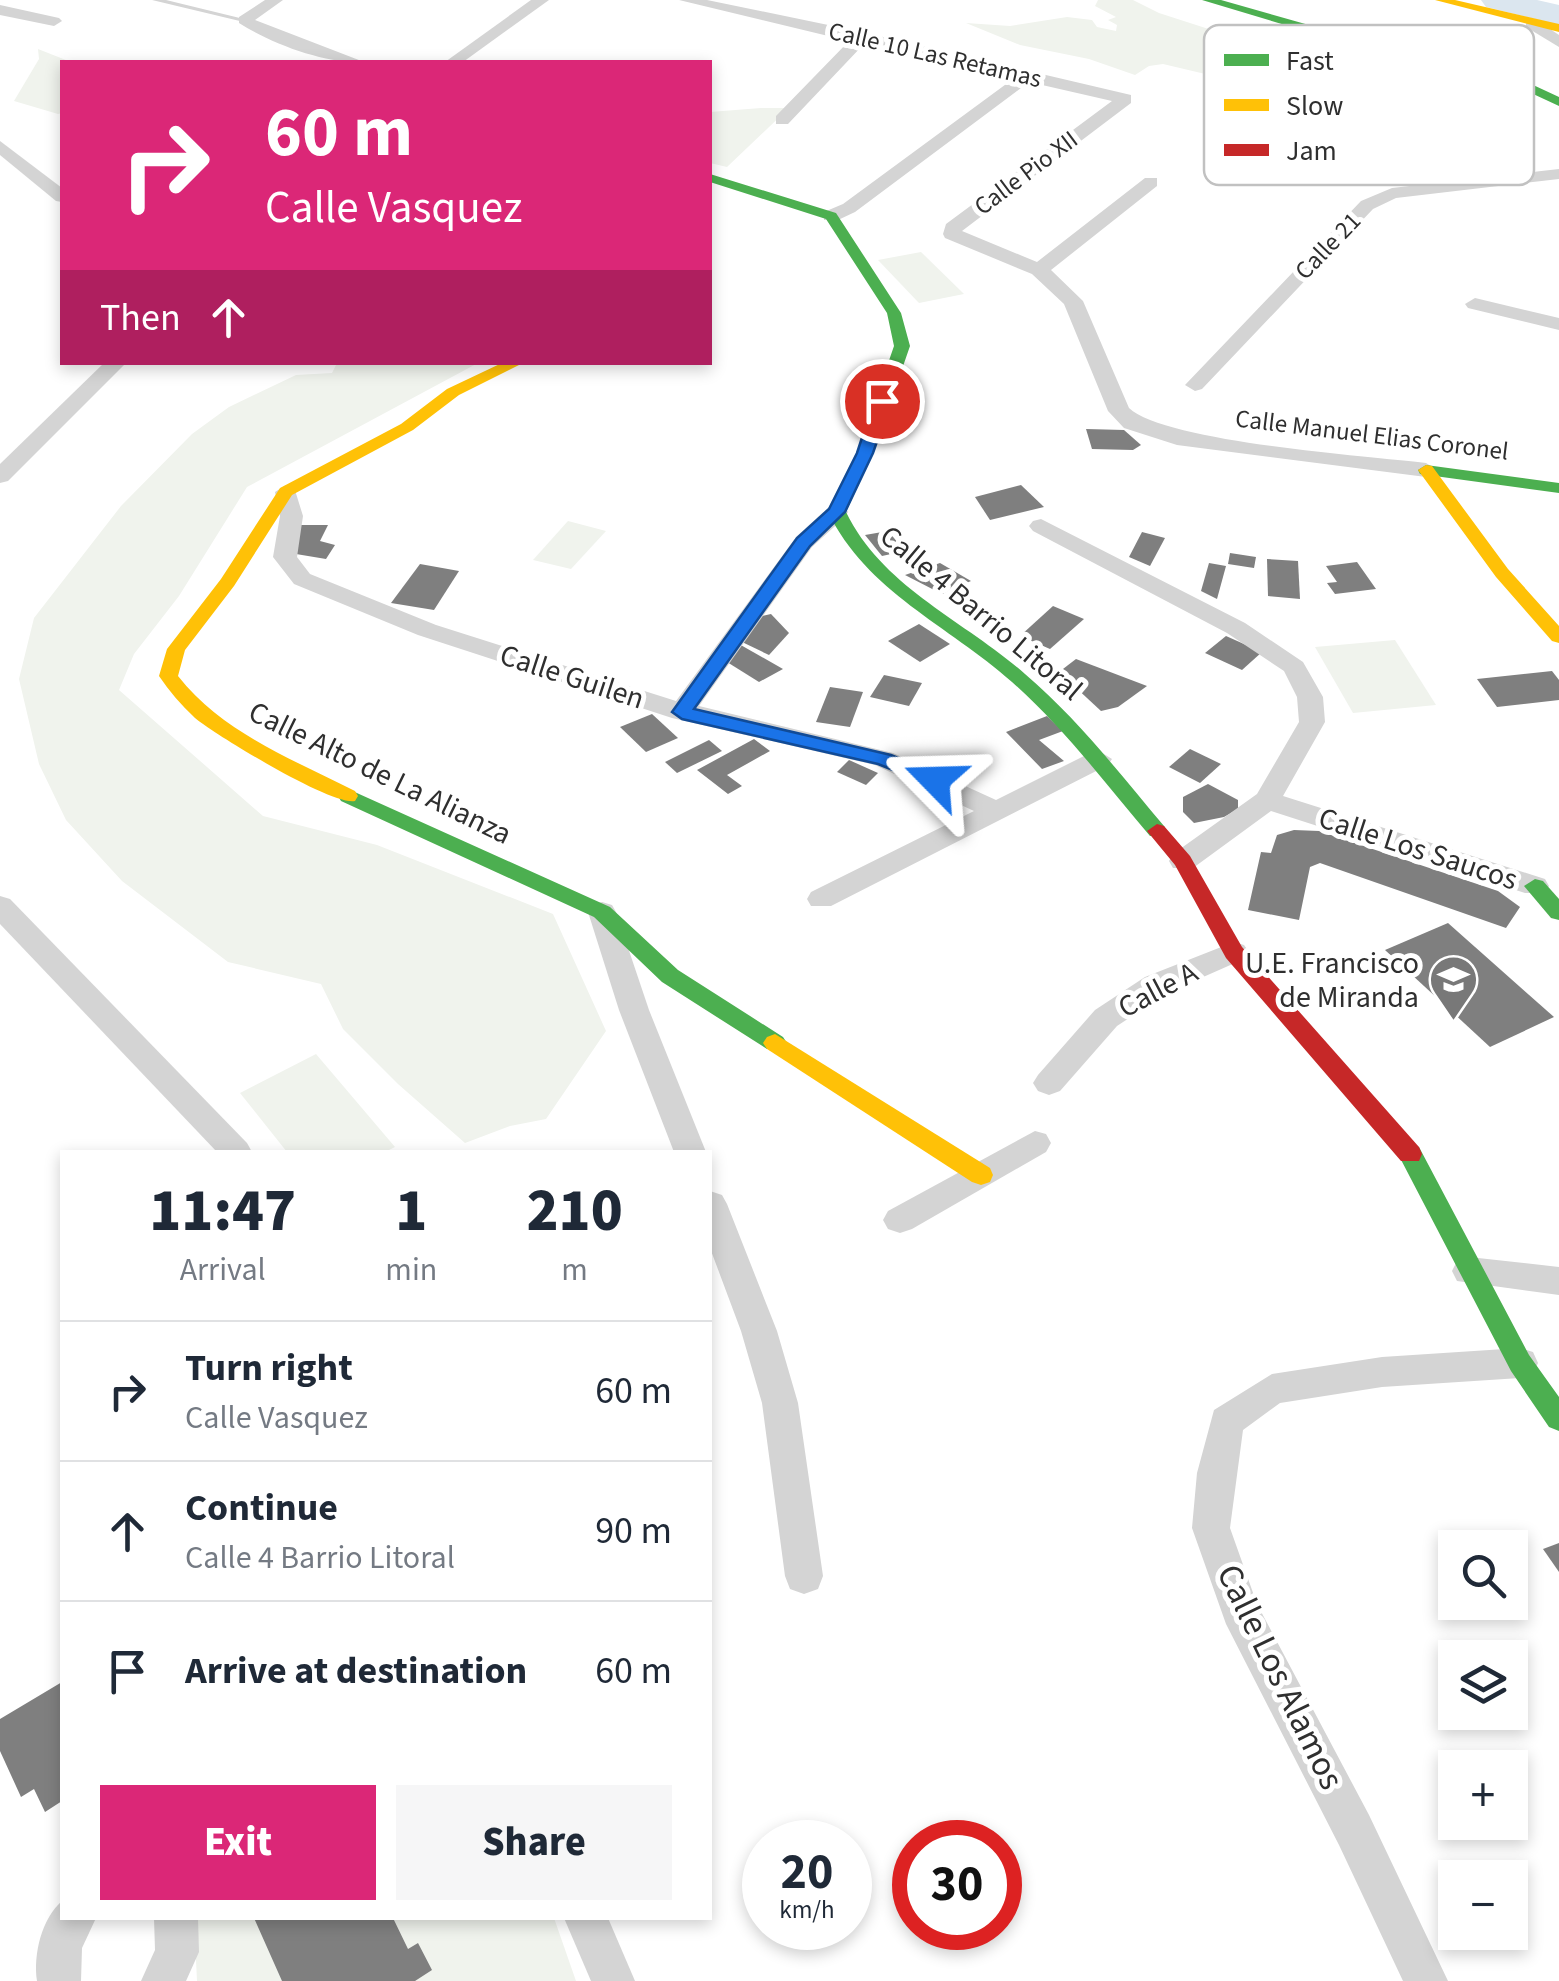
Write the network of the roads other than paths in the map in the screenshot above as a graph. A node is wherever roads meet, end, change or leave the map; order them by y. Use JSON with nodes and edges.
{"nodes":[{"id":1,"x":156,"y":0,"type":"edge"},
{"id":2,"x":274,"y":0,"type":"edge"},
{"id":3,"x":541,"y":0,"type":"edge"},
{"id":4,"x":688,"y":0,"type":"edge"},
{"id":5,"x":1186,"y":0,"type":"edge"},
{"id":6,"x":1208,"y":0,"type":"edge"},
{"id":7,"x":1441,"y":0,"type":"edge"},
{"id":8,"x":0,"y":10,"type":"edge"},
{"id":9,"x":244,"y":20,"type":"junction"},
{"id":10,"x":54,"y":21,"type":"dead end"},
{"id":11,"x":1532,"y":24,"type":"joint"},
{"id":12,"x":1269,"y":25,"type":"edge"},
{"id":13,"x":1297,"y":25,"type":"edge"},
{"id":14,"x":1534,"y":25,"type":"edge"},
{"id":15,"x":1559,"y":30,"type":"edge"},
{"id":16,"x":862,"y":37,"type":"junction"},
{"id":17,"x":1559,"y":42,"type":"edge"},
{"id":18,"x":350,"y":60,"type":"edge"},
{"id":19,"x":456,"y":60,"type":"edge"},
{"id":20,"x":1028,"y":76,"type":"junction"},
{"id":21,"x":1534,"y":89,"type":"edge"},
{"id":22,"x":1125,"y":99,"type":"joint"},
{"id":23,"x":1559,"y":102,"type":"edge"},
{"id":24,"x":782,"y":120,"type":"dead end"},
{"id":25,"x":0,"y":146,"type":"edge"},
{"id":26,"x":1559,"y":174,"type":"edge"},
{"id":27,"x":1534,"y":177,"type":"edge"},
{"id":28,"x":712,"y":179,"type":"edge"},
{"id":29,"x":1151,"y":182,"type":"dead end"},
{"id":30,"x":1462,"y":185,"type":"edge"},
{"id":31,"x":60,"y":195,"type":"edge"},
{"id":32,"x":831,"y":216,"type":"junction"},
{"id":33,"x":1039,"y":270,"type":"junction"},
{"id":34,"x":1475,"y":304,"type":"dead end"},
{"id":35,"x":1559,"y":324,"type":"edge"},
{"id":36,"x":115,"y":365,"type":"edge"},
{"id":37,"x":512,"y":365,"type":"edge"},
{"id":38,"x":1195,"y":385,"type":"dead end"},
{"id":39,"x":1172,"y":445,"type":"joint"},
{"id":40,"x":1426,"y":470,"type":"junction"},
{"id":41,"x":0,"y":476,"type":"edge"},
{"id":42,"x":1559,"y":488,"type":"edge"},
{"id":43,"x":286,"y":492,"type":"junction"},
{"id":44,"x":837,"y":512,"type":"junction"},
{"id":45,"x":1041,"y":526,"type":"dead end"},
{"id":46,"x":1559,"y":637,"type":"edge"},
{"id":47,"x":682,"y":712,"type":"junction"},
{"id":48,"x":1098,"y":760,"type":"junction"},
{"id":49,"x":1267,"y":800,"type":"junction"},
{"id":50,"x":996,"y":810,"type":"junction"},
{"id":51,"x":1183,"y":861,"type":"junction"},
{"id":52,"x":1547,"y":885,"type":"edge"},
{"id":53,"x":821,"y":899,"type":"dead end"},
{"id":54,"x":0,"y":906,"type":"edge"},
{"id":55,"x":602,"y":912,"type":"junction"},
{"id":56,"x":1559,"y":912,"type":"edge"},
{"id":57,"x":1234,"y":952,"type":"junction"},
{"id":58,"x":1050,"y":1083,"type":"dead end"},
{"id":59,"x":1035,"y":1144,"type":"dead end"},
{"id":60,"x":234,"y":1150,"type":"edge"},
{"id":61,"x":689,"y":1150,"type":"edge"},
{"id":62,"x":981,"y":1175,"type":"junction"},
{"id":63,"x":712,"y":1209,"type":"edge"},
{"id":64,"x":900,"y":1220,"type":"dead end"},
{"id":65,"x":1469,"y":1272,"type":"junction"},
{"id":66,"x":1559,"y":1281,"type":"edge"},
{"id":67,"x":1520,"y":1363,"type":"junction"},
{"id":68,"x":1559,"y":1419,"type":"edge"},
{"id":69,"x":804,"y":1576,"type":"dead end"},
{"id":70,"x":73,"y":1920,"type":"edge"},
{"id":71,"x":176,"y":1920,"type":"edge"},
{"id":72,"x":587,"y":1920,"type":"edge"},
{"id":73,"x":58,"y":1981,"type":"edge"},
{"id":74,"x":163,"y":1981,"type":"edge"},
{"id":75,"x":613,"y":1981,"type":"edge"},
{"id":76,"x":1426,"y":1981,"type":"edge"}],
"edges":[{"from":1,"to":9,"type":"lane"},
{"from":2,"to":9,"type":"street"},
{"from":3,"to":19,"type":"street"},
{"from":4,"to":16,"type":"street","name":"Calle 10 Las Retamas"},
{"from":5,"to":12,"type":"street"},
{"from":6,"to":13,"type":"street"},
{"from":7,"to":11,"type":"street"},
{"from":8,"to":10,"type":"street"},
{"from":9,"to":18,"type":"street"},
{"from":11,"to":15,"type":"street"},
{"from":14,"to":17,"type":"street"},
{"from":16,"to":20,"type":"street","name":"Calle 10 Las Retamas"},
{"from":16,"to":24,"type":"street"},
{"from":20,"to":22,"type":"street","name":"Calle 10 Las Retamas"},
{"from":20,"to":32,"type":"street"},
{"from":21,"to":23,"type":"street"},
{"from":22,"to":33,"type":"street","name":"Calle Pio XII"},
{"from":25,"to":31,"type":"street"},
{"from":26,"to":27,"type":"street","name":"Calle 21"},
{"from":28,"to":32,"type":"street"},
{"from":29,"to":33,"type":"street"},
{"from":30,"to":38,"type":"street","name":"Calle 21"},
{"from":32,"to":44,"type":"street"},
{"from":33,"to":39,"type":"street","name":"Calle Pio XII"},
{"from":34,"to":35,"type":"street"},
{"from":36,"to":41,"type":"street"},
{"from":37,"to":43,"type":"street","name":"Calle Alto de La Alianza"},
{"from":39,"to":40,"type":"street","name":"Calle Manuel Elias Coronel"},
{"from":40,"to":42,"type":"street","name":"Calle Manuel Elias Coronel"},
{"from":40,"to":46,"type":"street"},
{"from":43,"to":47,"type":"street","name":"Calle Guilen"},
{"from":43,"to":55,"type":"street","name":"Calle Alto de La Alianza"},
{"from":44,"to":47,"type":"street"},
{"from":44,"to":48,"type":"street","name":"Calle 4 Barrio Litoral"},
{"from":45,"to":49,"type":"street"},
{"from":47,"to":50,"type":"street","name":"Calle Guilen"},
{"from":48,"to":50,"type":"street"},
{"from":48,"to":51,"type":"street","name":"Calle 4 Barrio Litoral"},
{"from":49,"to":51,"type":"street"},
{"from":49,"to":52,"type":"street","name":"Calle Los Saucos"},
{"from":50,"to":53,"type":"street"},
{"from":51,"to":57,"type":"street","name":"Calle 4 Barrio Litoral"},
{"from":52,"to":56,"type":"street","name":"Calle Los Saucos"},
{"from":54,"to":60,"type":"street"},
{"from":55,"to":61,"type":"street"},
{"from":55,"to":62,"type":"street","name":"Calle Alto de La Alianza"},
{"from":57,"to":58,"type":"street","name":"Calle A"},
{"from":57,"to":65,"type":"street","name":"Calle 4 Barrio Litoral"},
{"from":59,"to":62,"type":"street"},
{"from":62,"to":64,"type":"street"},
{"from":63,"to":69,"type":"street"},
{"from":65,"to":66,"type":"street"},
{"from":65,"to":67,"type":"street","name":"Calle 4 Barrio Litoral"},
{"from":67,"to":68,"type":"street","name":"Calle 4 Barrio Litoral"},
{"from":67,"to":76,"type":"street","name":"Calle Los Alamos"},
{"from":70,"to":73,"type":"street"},
{"from":71,"to":74,"type":"street"},
{"from":72,"to":75,"type":"street"}]}
